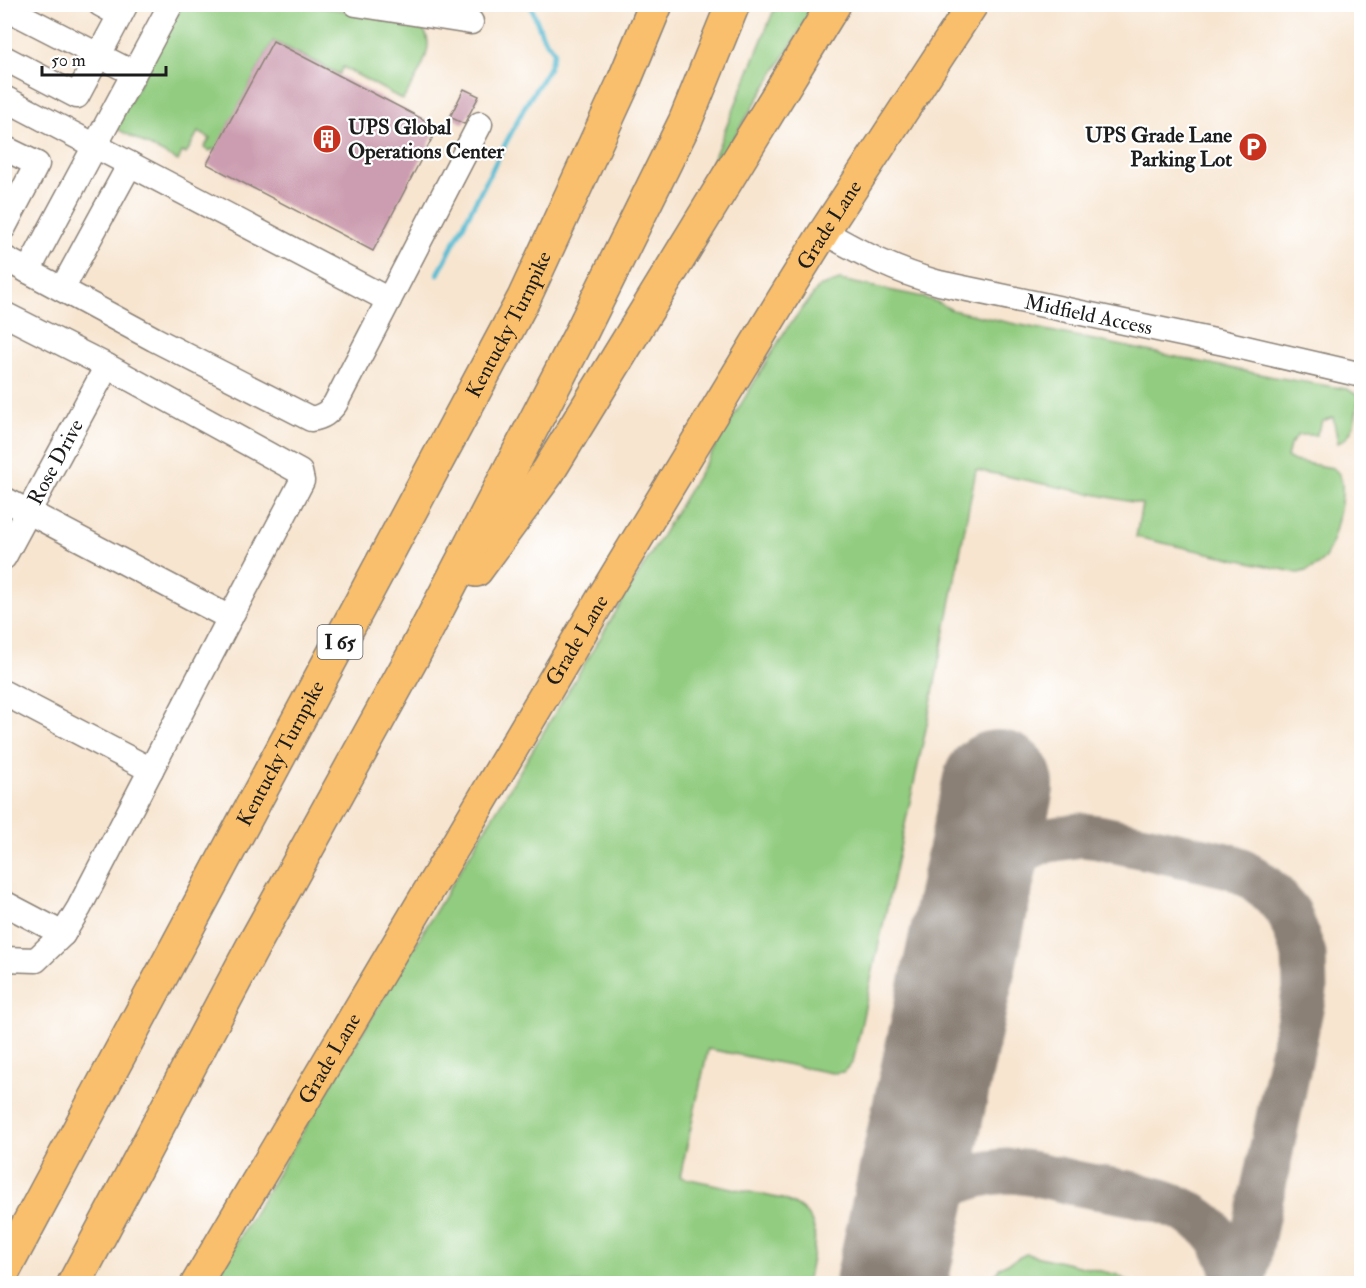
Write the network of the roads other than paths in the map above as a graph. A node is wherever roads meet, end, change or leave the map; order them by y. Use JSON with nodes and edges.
{"nodes":[{"id":1,"x":171,"y":4,"type":"edge"},
{"id":2,"x":356,"y":4,"type":"edge"},
{"id":3,"x":656,"y":4,"type":"edge"},
{"id":4,"x":733,"y":4,"type":"edge"},
{"id":5,"x":834,"y":4,"type":"edge"},
{"id":6,"x":973,"y":4,"type":"edge"},
{"id":7,"x":4,"y":7,"type":"edge"},
{"id":8,"x":115,"y":8,"type":"edge"},
{"id":9,"x":471,"y":22,"type":"dead end"},
{"id":10,"x":99,"y":56,"type":"junction"},
{"id":11,"x":4,"y":58,"type":"edge"},
{"id":12,"x":133,"y":73,"type":"junction"},
{"id":13,"x":4,"y":99,"type":"edge"},
{"id":14,"x":480,"y":124,"type":"dead end"},
{"id":15,"x":95,"y":146,"type":"junction"},
{"id":16,"x":4,"y":148,"type":"edge"},
{"id":17,"x":130,"y":164,"type":"junction"},
{"id":18,"x":7,"y":214,"type":"edge"},
{"id":19,"x":824,"y":232,"type":"junction"},
{"id":20,"x":4,"y":258,"type":"edge"},
{"id":21,"x":28,"y":271,"type":"junction"},
{"id":22,"x":62,"y":289,"type":"junction"},
{"id":23,"x":389,"y":300,"type":"junction"},
{"id":24,"x":4,"y":314,"type":"edge"},
{"id":25,"x":107,"y":366,"type":"junction"},
{"id":26,"x":1362,"y":375,"type":"edge"},
{"id":27,"x":4,"y":499,"type":"edge"},
{"id":28,"x":29,"y":512,"type":"junction"},
{"id":29,"x":4,"y":557,"type":"edge"},
{"id":30,"x":230,"y":618,"type":"junction"},
{"id":31,"x":413,"y":656,"type":"junction"},
{"id":32,"x":4,"y":693,"type":"edge"},
{"id":33,"x":151,"y":770,"type":"junction"},
{"id":34,"x":4,"y":903,"type":"edge"},
{"id":35,"x":63,"y":934,"type":"junction"},
{"id":36,"x":4,"y":959,"type":"edge"},
{"id":37,"x":4,"y":1270,"type":"edge"},
{"id":38,"x":74,"y":1284,"type":"edge"},
{"id":39,"x":195,"y":1284,"type":"edge"}],
"edges":[{"from":1,"to":12,"type":"street"},
{"from":2,"to":9,"type":"street"},
{"from":3,"to":37,"type":"highway","name":"Kentucky Turnpike","number":"I 65"},
{"from":4,"to":31,"type":"highway"},
{"from":5,"to":31,"type":"highway"},
{"from":6,"to":19,"type":"main road","name":"Grade Lane"},
{"from":7,"to":10,"type":"street"},
{"from":8,"to":10,"type":"street"},
{"from":10,"to":11,"type":"street"},
{"from":10,"to":12,"type":"street"},
{"from":12,"to":15,"type":"street"},
{"from":13,"to":15,"type":"street"},
{"from":14,"to":23,"type":"street"},
{"from":15,"to":17,"type":"street"},
{"from":15,"to":21,"type":"street"},
{"from":16,"to":18,"type":"street"},
{"from":17,"to":22,"type":"street"},
{"from":17,"to":23,"type":"street"},
{"from":19,"to":26,"type":"street","name":"Midfield Access"},
{"from":19,"to":39,"type":"main road","name":"Grade Lane"},
{"from":20,"to":21,"type":"street"},
{"from":21,"to":22,"type":"street"},
{"from":22,"to":23,"type":"street"},
{"from":24,"to":25,"type":"street"},
{"from":25,"to":28,"type":"street","name":"Rose Drive"},
{"from":25,"to":30,"type":"street"},
{"from":27,"to":28,"type":"street"},
{"from":28,"to":29,"type":"street","name":"Rose Drive"},
{"from":28,"to":30,"type":"street"},
{"from":30,"to":33,"type":"street"},
{"from":31,"to":38,"type":"highway"},
{"from":32,"to":33,"type":"street"},
{"from":33,"to":35,"type":"street"},
{"from":34,"to":35,"type":"street"},
{"from":35,"to":36,"type":"street"}]}
